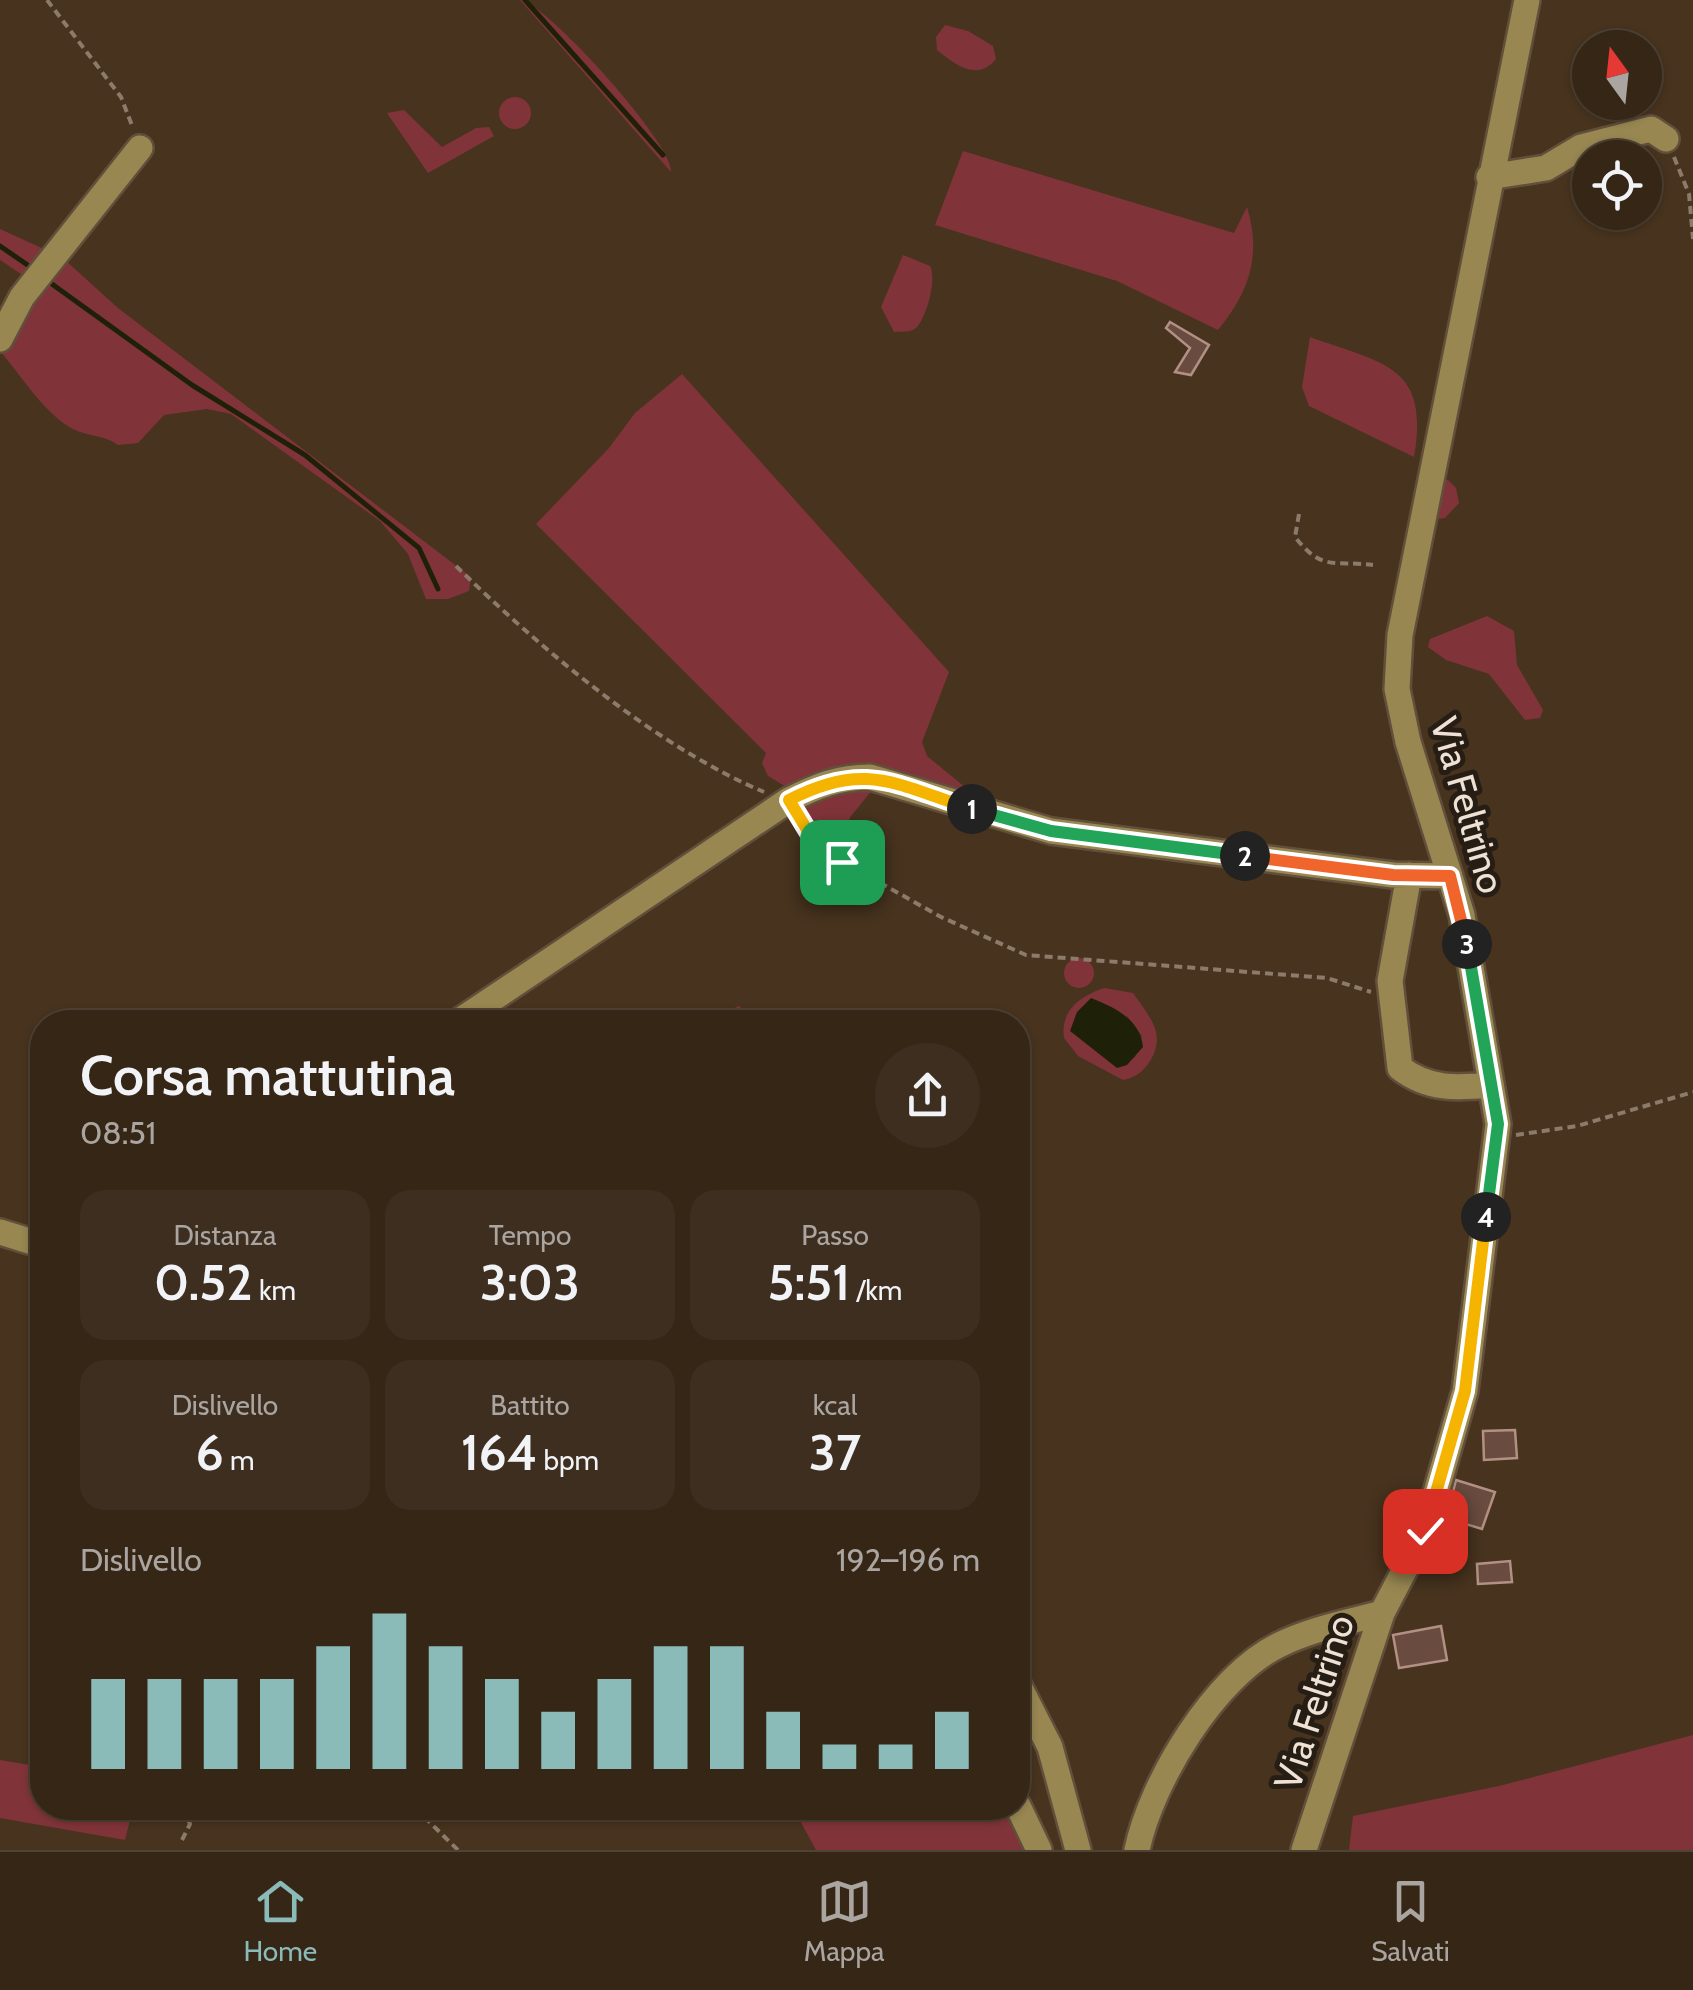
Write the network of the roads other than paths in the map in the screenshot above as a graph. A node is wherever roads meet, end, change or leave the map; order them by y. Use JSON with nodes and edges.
{"nodes":[{"id":1,"x":1527,"y":0,"type":"edge"},
{"id":2,"x":1666,"y":139,"type":"road end"},
{"id":3,"x":140,"y":148,"type":"road end"},
{"id":4,"x":1490,"y":177,"type":"junction"},
{"id":5,"x":0,"y":339,"type":"edge"},
{"id":6,"x":1409,"y":875,"type":"junction"},
{"id":7,"x":1450,"y":876,"type":"junction"},
{"id":8,"x":476,"y":1010,"type":"edge"},
{"id":9,"x":1491,"y":1085,"type":"junction"},
{"id":10,"x":0,"y":1232,"type":"edge"},
{"id":11,"x":30,"y":1242,"type":"edge"},
{"id":12,"x":1382,"y":1613,"type":"junction"},
{"id":13,"x":1030,"y":1737,"type":"edge"},
{"id":14,"x":1025,"y":1820,"type":"edge"},
{"id":15,"x":1040,"y":1850,"type":"edge"},
{"id":16,"x":1078,"y":1850,"type":"edge"},
{"id":17,"x":1137,"y":1850,"type":"edge"},
{"id":18,"x":1304,"y":1850,"type":"edge"}],
"edges":[{"from":1,"to":4,"type":"street","name":"Via Feltrino"},
{"from":2,"to":4,"type":"street"},
{"from":3,"to":5,"type":"street"},
{"from":4,"to":7,"type":"street","name":"Via Feltrino"},
{"from":6,"to":7,"type":"street"},
{"from":6,"to":8,"type":"street"},
{"from":6,"to":9,"type":"street"},
{"from":7,"to":9,"type":"street","name":"Via Feltrino"},
{"from":9,"to":12,"type":"street","name":"Via Feltrino"},
{"from":10,"to":11,"type":"street"},
{"from":12,"to":17,"type":"street"},
{"from":12,"to":18,"type":"street","name":"Via Feltrino"},
{"from":13,"to":16,"type":"street"},
{"from":14,"to":15,"type":"street"}]}
